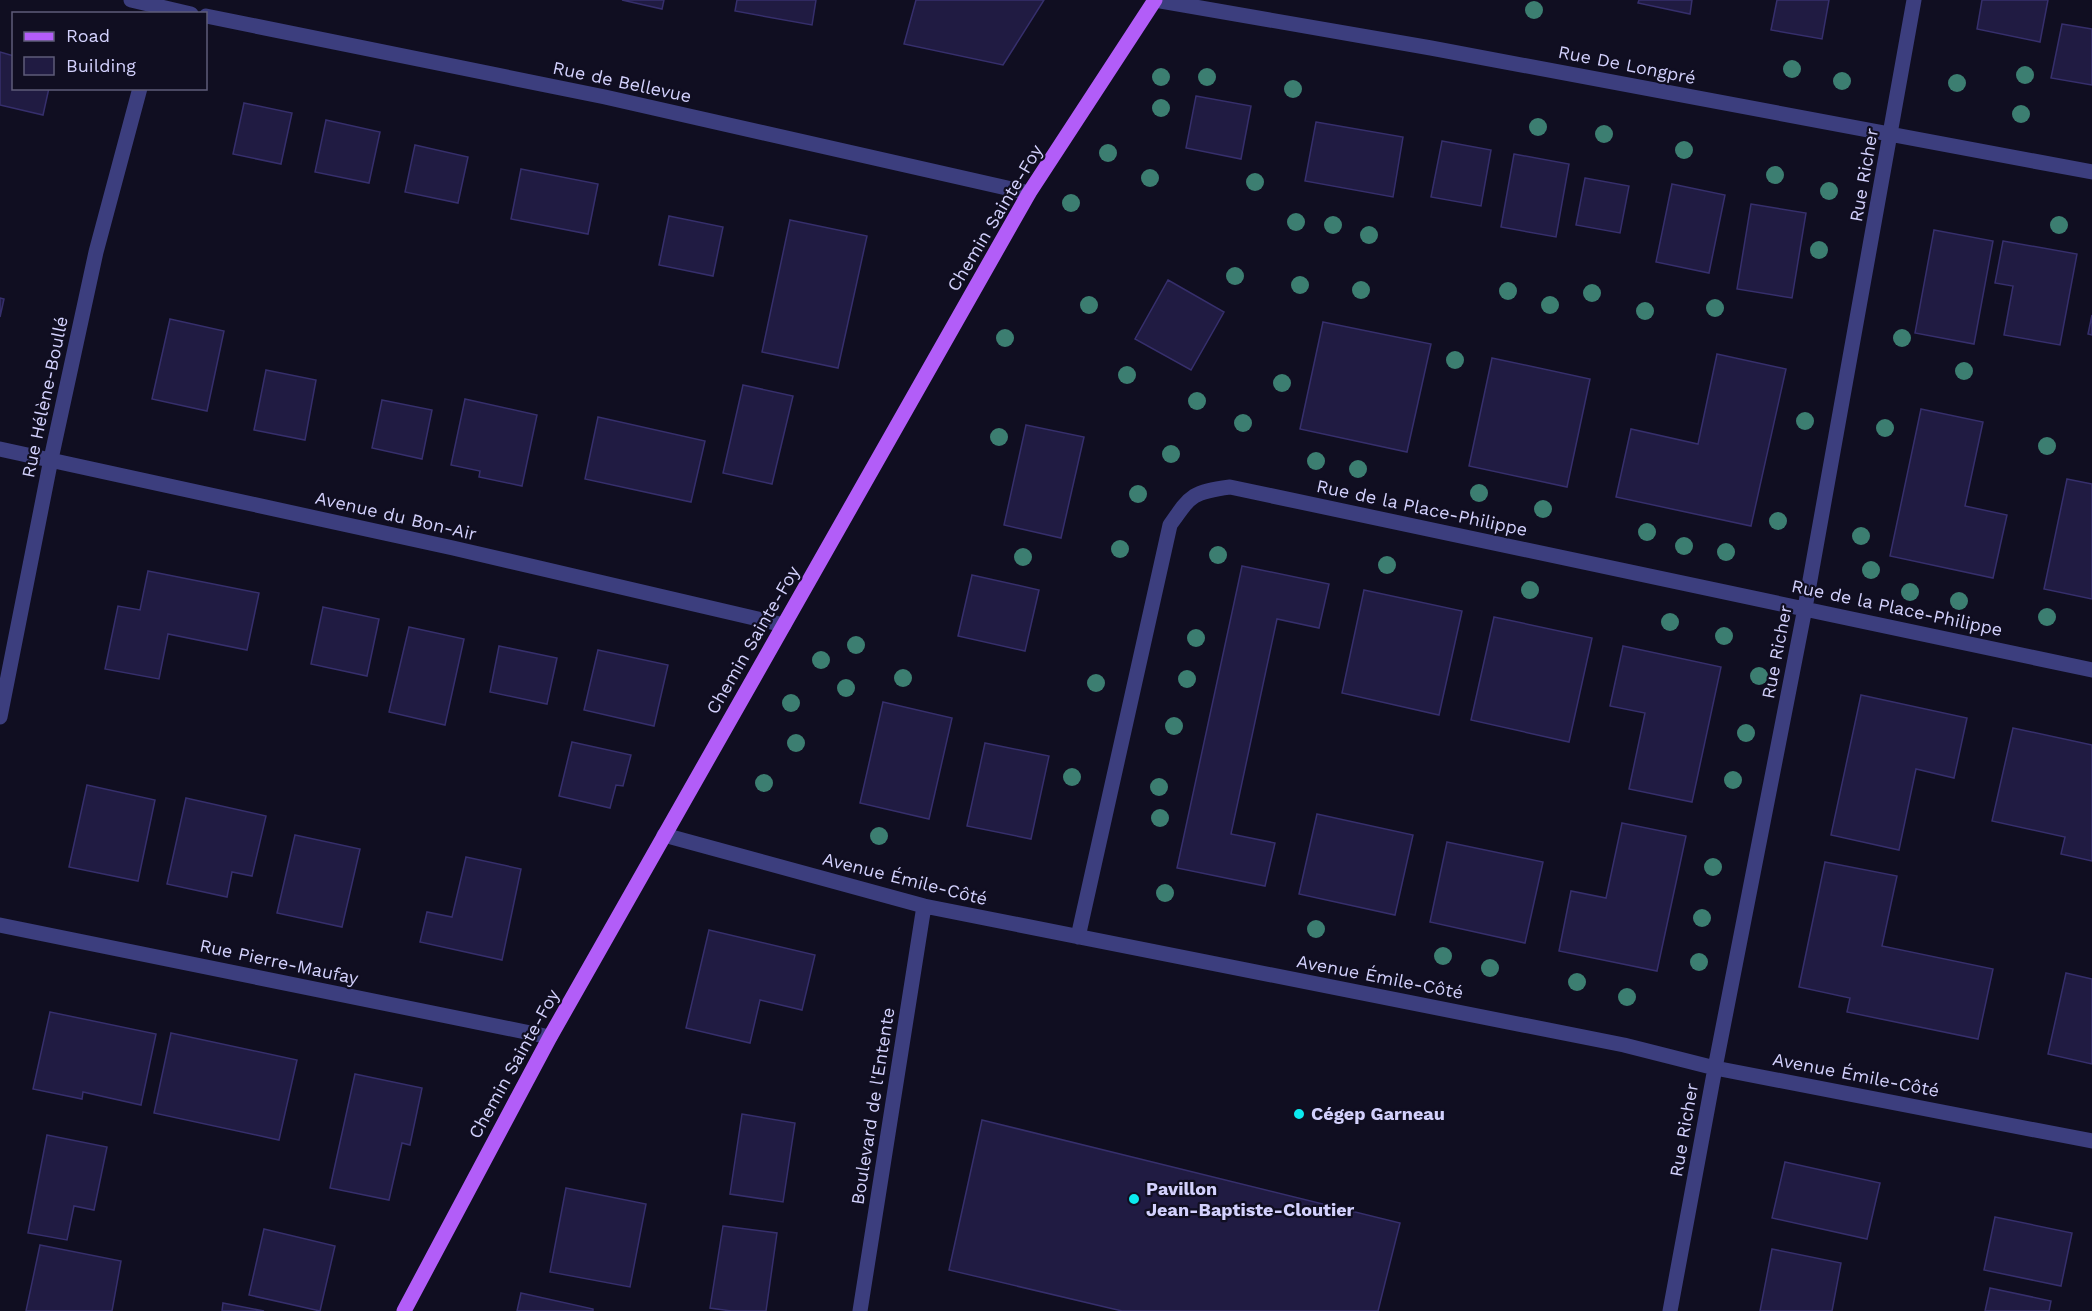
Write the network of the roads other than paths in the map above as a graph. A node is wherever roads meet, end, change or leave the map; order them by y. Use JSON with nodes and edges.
{"nodes":[{"id":1,"x":131,"y":0,"type":"edge"},
{"id":2,"x":1155,"y":0,"type":"edge"},
{"id":3,"x":1914,"y":0,"type":"edge"},
{"id":4,"x":161,"y":7,"type":"edge"},
{"id":5,"x":182,"y":12,"type":"edge"},
{"id":6,"x":207,"y":16,"type":"edge"},
{"id":7,"x":139,"y":90,"type":"edge"},
{"id":8,"x":1891,"y":135,"type":"junction"},
{"id":9,"x":2092,"y":172,"type":"edge"},
{"id":10,"x":1029,"y":193,"type":"junction"},
{"id":11,"x":0,"y":449,"type":"edge"},
{"id":12,"x":51,"y":459,"type":"junction"},
{"id":13,"x":1805,"y":608,"type":"junction"},
{"id":14,"x":783,"y":625,"type":"junction"},
{"id":15,"x":2092,"y":669,"type":"edge"},
{"id":16,"x":0,"y":717,"type":"edge"},
{"id":17,"x":664,"y":835,"type":"junction"},
{"id":18,"x":924,"y":906,"type":"junction"},
{"id":19,"x":0,"y":925,"type":"edge"},
{"id":20,"x":1078,"y":937,"type":"junction"},
{"id":21,"x":550,"y":1038,"type":"junction"},
{"id":22,"x":1715,"y":1068,"type":"junction"},
{"id":23,"x":2092,"y":1141,"type":"edge"},
{"id":24,"x":404,"y":1311,"type":"edge"},
{"id":25,"x":860,"y":1311,"type":"edge"},
{"id":26,"x":1671,"y":1311,"type":"edge"}],
"edges":[{"from":1,"to":4,"type":"street"},
{"from":2,"to":8,"type":"street","name":"Rue De Longpré"},
{"from":2,"to":10,"type":"main road","name":"Chemin Sainte-Foy"},
{"from":3,"to":8,"type":"street","name":"Rue Richer"},
{"from":4,"to":5,"type":"street"},
{"from":6,"to":10,"type":"street","name":"Rue de Bellevue"},
{"from":7,"to":12,"type":"street","name":"Rue Hélène-Boullé"},
{"from":8,"to":9,"type":"street","name":"Rue De Longpré"},
{"from":8,"to":13,"type":"street","name":"Rue Richer"},
{"from":10,"to":14,"type":"main road","name":"Chemin Sainte-Foy"},
{"from":11,"to":12,"type":"street","name":"Avenue du Bon-Air"},
{"from":12,"to":14,"type":"street","name":"Avenue du Bon-Air"},
{"from":12,"to":16,"type":"street","name":"Rue Hélène-Boullé"},
{"from":13,"to":15,"type":"street","name":"Rue de la Place-Philippe"},
{"from":13,"to":20,"type":"street","name":"Rue de la Place-Philippe"},
{"from":13,"to":22,"type":"street","name":"Rue Richer"},
{"from":14,"to":17,"type":"main road","name":"Chemin Sainte-Foy"},
{"from":17,"to":18,"type":"street","name":"Avenue Émile-Côté"},
{"from":17,"to":21,"type":"main road","name":"Chemin Sainte-Foy"},
{"from":18,"to":20,"type":"street","name":"Avenue Émile-Côté"},
{"from":18,"to":25,"type":"street","name":"Boulevard de l'Entente"},
{"from":19,"to":21,"type":"street","name":"Rue Pierre-Maufay"},
{"from":20,"to":22,"type":"street","name":"Avenue Émile-Côté"},
{"from":21,"to":24,"type":"main road","name":"Chemin Sainte-Foy"},
{"from":22,"to":23,"type":"street","name":"Avenue Émile-Côté"},
{"from":22,"to":26,"type":"street","name":"Rue Richer"}]}
